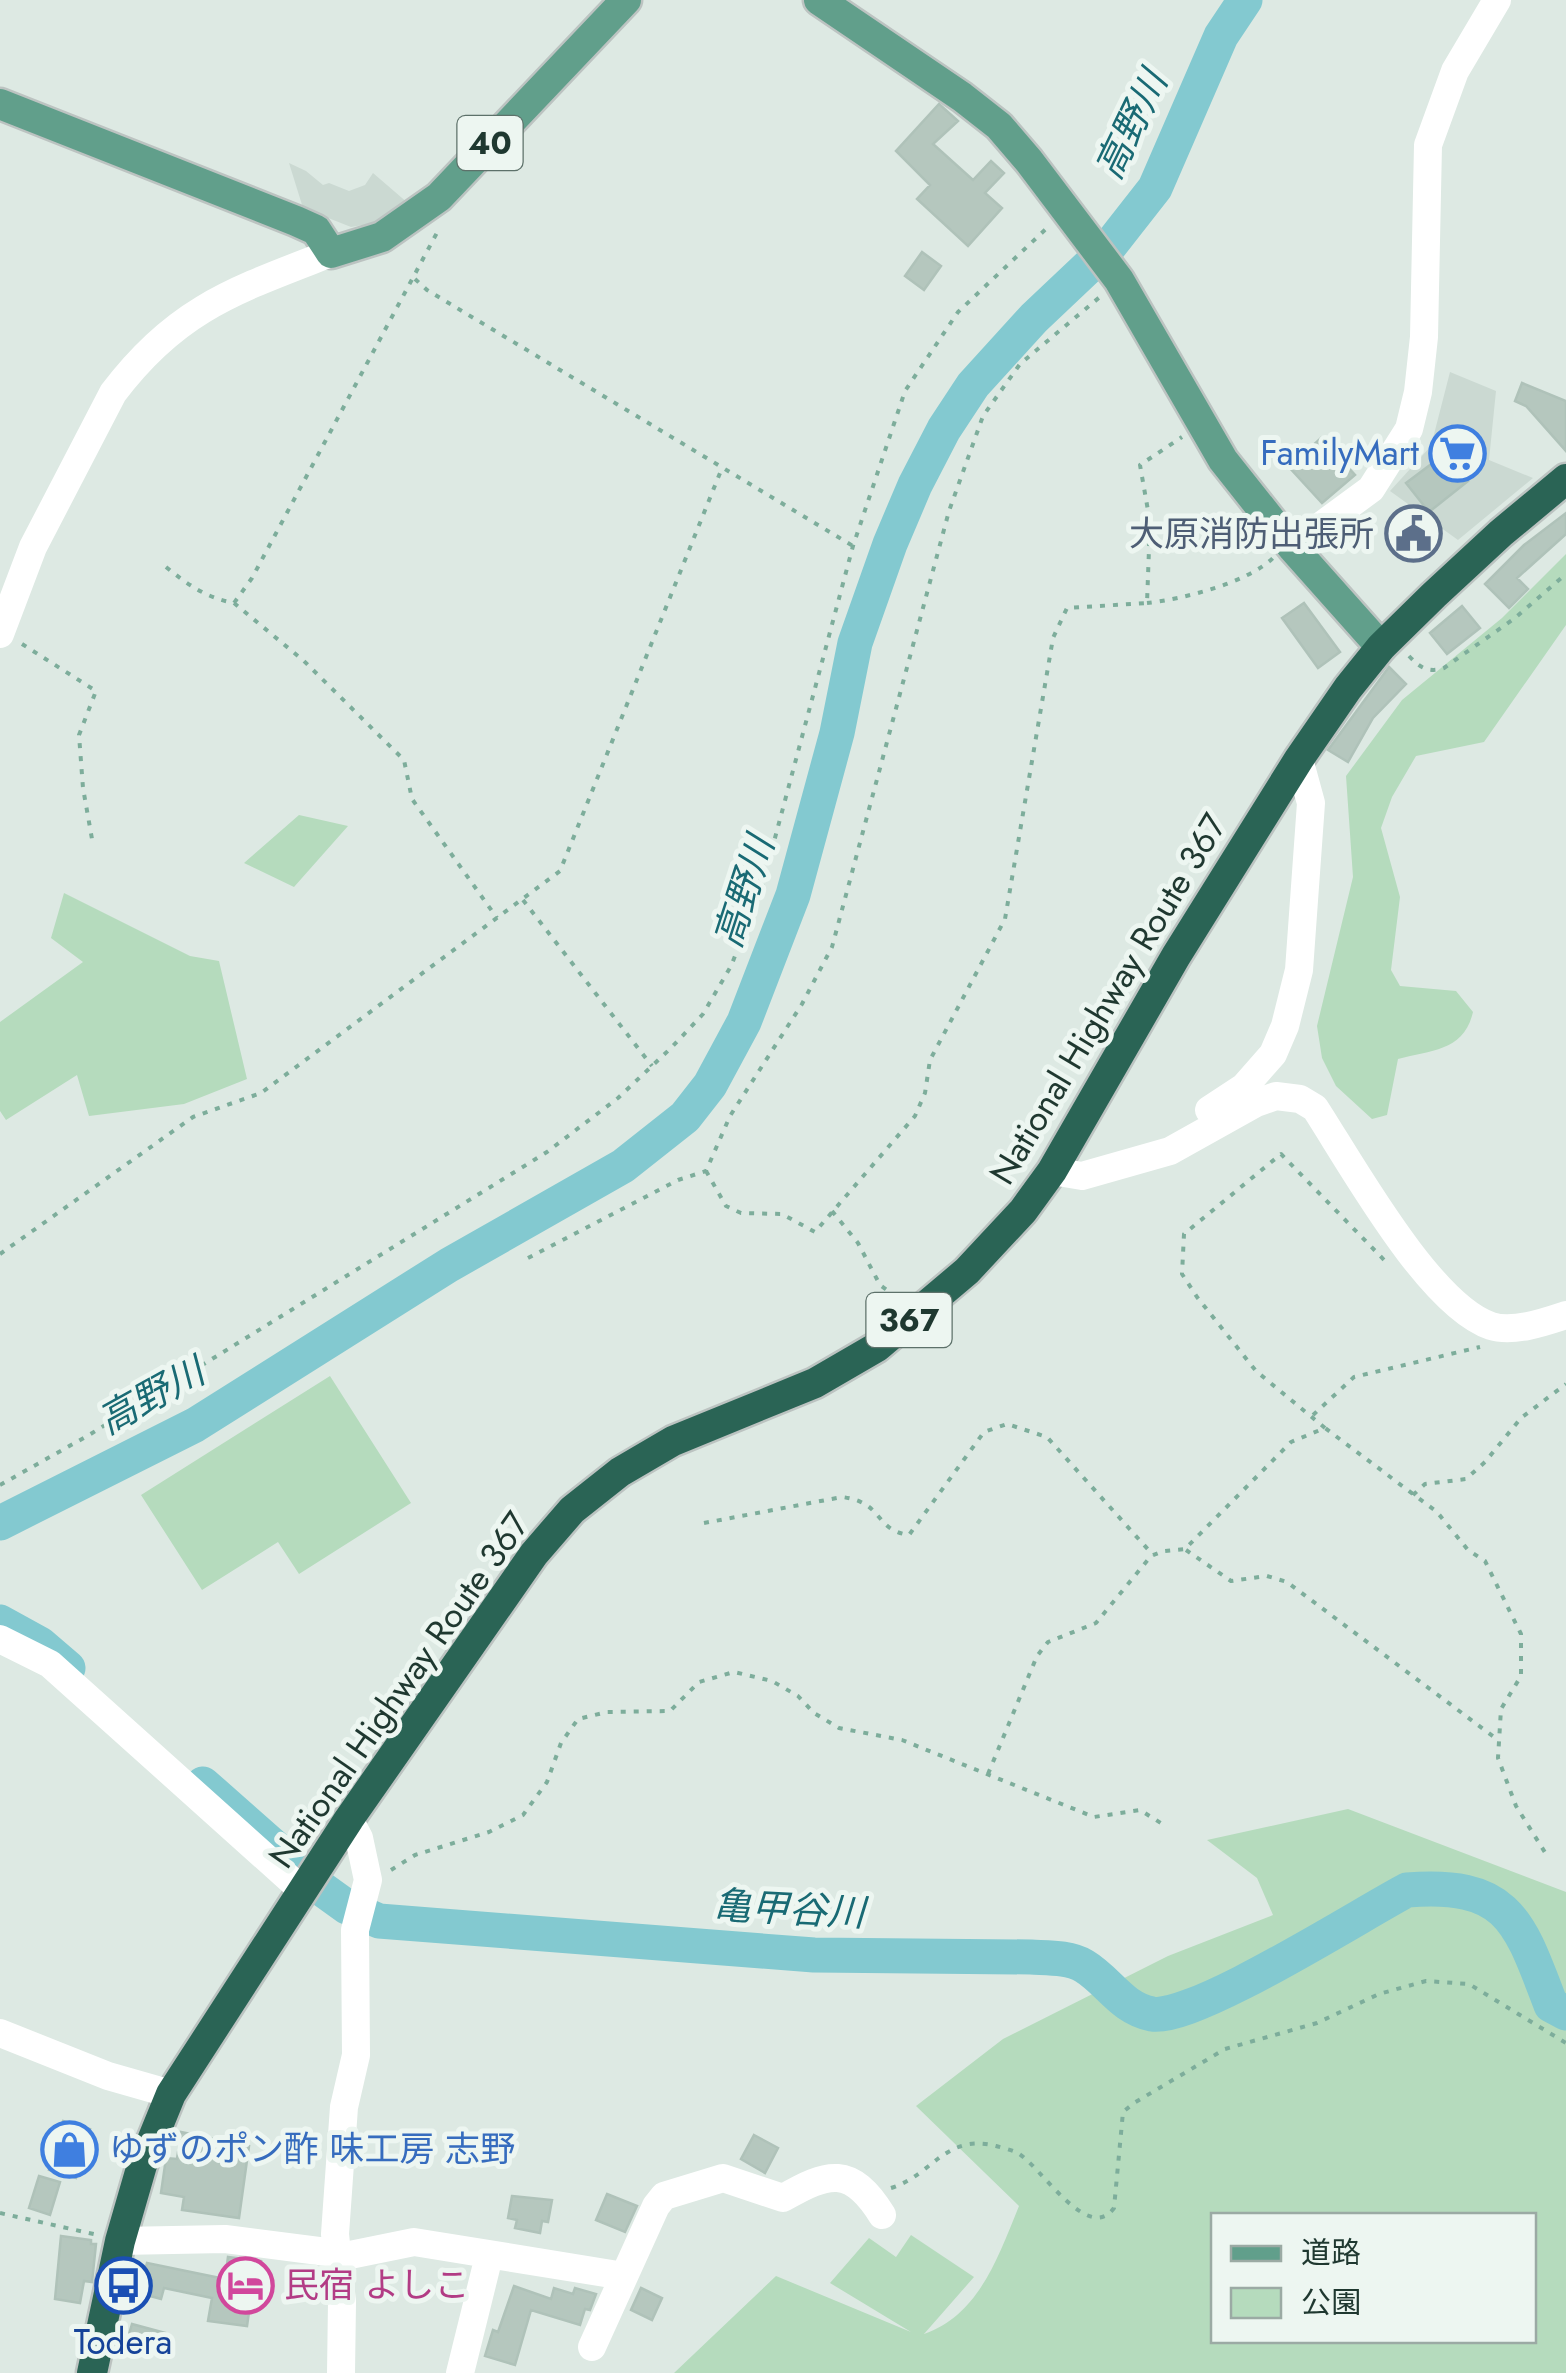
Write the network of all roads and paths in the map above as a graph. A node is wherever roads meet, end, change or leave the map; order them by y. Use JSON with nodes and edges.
{"nodes":[{"id":1,"x":626,"y":0,"type":"edge"},
{"id":2,"x":819,"y":0,"type":"edge"},
{"id":3,"x":1497,"y":0,"type":"edge"},
{"id":4,"x":0,"y":104,"type":"edge"},
{"id":5,"x":439,"y":197,"type":"junction"},
{"id":6,"x":1069,"y":214,"type":"junction"},
{"id":7,"x":331,"y":254,"type":"junction"},
{"id":8,"x":1117,"y":277,"type":"junction"},
{"id":9,"x":415,"y":279,"type":"junction"},
{"id":10,"x":1202,"y":423,"type":"junction"},
{"id":11,"x":722,"y":468,"type":"junction"},
{"id":12,"x":1566,"y":479,"type":"edge"},
{"id":13,"x":853,"y":546,"type":"junction"},
{"id":14,"x":1279,"y":556,"type":"junction"},
{"id":15,"x":166,"y":567,"type":"dead end"},
{"id":16,"x":1566,"y":574,"type":"edge"},
{"id":17,"x":234,"y":603,"type":"junction"},
{"id":18,"x":1147,"y":603,"type":"junction"},
{"id":19,"x":1,"y":633,"type":"edge"},
{"id":20,"x":1381,"y":647,"type":"junction"},
{"id":21,"x":1299,"y":758,"type":"junction"},
{"id":22,"x":92,"y":838,"type":"dead end"},
{"id":23,"x":523,"y":899,"type":"junction"},
{"id":24,"x":497,"y":918,"type":"junction"},
{"id":25,"x":652,"y":1066,"type":"junction"},
{"id":26,"x":1130,"y":1164,"type":"junction"},
{"id":27,"x":1052,"y":1171,"type":"junction"},
{"id":28,"x":706,"y":1172,"type":"junction"},
{"id":29,"x":832,"y":1212,"type":"junction"},
{"id":30,"x":0,"y":1254,"type":"edge"},
{"id":31,"x":528,"y":1258,"type":"dead end"},
{"id":32,"x":1388,"y":1264,"type":"dead end"},
{"id":33,"x":917,"y":1314,"type":"junction"},
{"id":34,"x":1566,"y":1315,"type":"edge"},
{"id":35,"x":1494,"y":1328,"type":"junction"},
{"id":36,"x":1566,"y":1384,"type":"edge"},
{"id":37,"x":1312,"y":1416,"type":"junction"},
{"id":38,"x":1324,"y":1428,"type":"junction"},
{"id":39,"x":0,"y":1485,"type":"edge"},
{"id":40,"x":1413,"y":1495,"type":"junction"},
{"id":41,"x":704,"y":1524,"type":"dead end"},
{"id":42,"x":1185,"y":1549,"type":"junction"},
{"id":43,"x":1151,"y":1556,"type":"junction"},
{"id":44,"x":0,"y":1638,"type":"edge"},
{"id":45,"x":1499,"y":1740,"type":"junction"},
{"id":46,"x":988,"y":1774,"type":"junction"},
{"id":47,"x":349,"y":1819,"type":"junction"},
{"id":48,"x":1164,"y":1824,"type":"dead end"},
{"id":49,"x":1546,"y":1854,"type":"dead end"},
{"id":50,"x":311,"y":1879,"type":"junction"},
{"id":51,"x":361,"y":1909,"type":"junction"},
{"id":52,"x":0,"y":2033,"type":"edge"},
{"id":53,"x":1566,"y":2043,"type":"edge"},
{"id":54,"x":172,"y":2094,"type":"junction"},
{"id":55,"x":875,"y":2205,"type":"joint"},
{"id":56,"x":0,"y":2212,"type":"edge"},
{"id":57,"x":120,"y":2241,"type":"junction"},
{"id":58,"x":339,"y":2254,"type":"junction"},
{"id":59,"x":489,"y":2256,"type":"junction"},
{"id":60,"x":624,"y":2276,"type":"junction"},
{"id":61,"x":592,"y":2347,"type":"dead end"},
{"id":62,"x":92,"y":2373,"type":"edge"},
{"id":63,"x":340,"y":2373,"type":"edge"},
{"id":64,"x":460,"y":2373,"type":"edge"}],
"edges":[{"from":1,"to":5,"type":"main road","number":"40"},
{"from":2,"to":6,"type":"main road"},
{"from":3,"to":14,"type":"street"},
{"from":4,"to":7,"type":"main road"},
{"from":5,"to":7,"type":"main road","number":"40"},
{"from":5,"to":9,"type":"path"},
{"from":6,"to":8,"type":"main road"},
{"from":6,"to":13,"type":"path"},
{"from":7,"to":19,"type":"street"},
{"from":8,"to":10,"type":"main road"},
{"from":8,"to":28,"type":"path"},
{"from":9,"to":11,"type":"path"},
{"from":9,"to":17,"type":"path"},
{"from":10,"to":14,"type":"main road"},
{"from":10,"to":18,"type":"path"},
{"from":11,"to":13,"type":"path"},
{"from":11,"to":23,"type":"path"},
{"from":12,"to":20,"type":"highway","name":"National Highway Route 367","number":"367"},
{"from":13,"to":25,"type":"path"},
{"from":14,"to":18,"type":"path"},
{"from":14,"to":20,"type":"main road"},
{"from":15,"to":17,"type":"path"},
{"from":16,"to":20,"type":"path"},
{"from":17,"to":24,"type":"path"},
{"from":18,"to":29,"type":"path"},
{"from":19,"to":22,"type":"path"},
{"from":20,"to":21,"type":"highway","name":"National Highway Route 367","number":"367"},
{"from":21,"to":26,"type":"street"},
{"from":21,"to":27,"type":"highway","name":"National Highway Route 367","number":"367"},
{"from":23,"to":24,"type":"path"},
{"from":23,"to":25,"type":"path"},
{"from":24,"to":30,"type":"path"},
{"from":25,"to":39,"type":"path"},
{"from":26,"to":27,"type":"street"},
{"from":26,"to":35,"type":"street"},
{"from":27,"to":33,"type":"highway","name":"National Highway Route 367","number":"367"},
{"from":28,"to":29,"type":"path"},
{"from":28,"to":31,"type":"path"},
{"from":29,"to":33,"type":"path"},
{"from":32,"to":37,"type":"path"},
{"from":33,"to":47,"type":"highway","name":"National Highway Route 367","number":"367"},
{"from":34,"to":35,"type":"street"},
{"from":35,"to":37,"type":"path"},
{"from":36,"to":40,"type":"path"},
{"from":37,"to":38,"type":"path"},
{"from":38,"to":40,"type":"path"},
{"from":38,"to":42,"type":"path"},
{"from":40,"to":45,"type":"path"},
{"from":41,"to":43,"type":"path"},
{"from":42,"to":43,"type":"path"},
{"from":42,"to":45,"type":"path"},
{"from":43,"to":46,"type":"path"},
{"from":44,"to":50,"type":"street"},
{"from":45,"to":49,"type":"path"},
{"from":46,"to":48,"type":"path"},
{"from":46,"to":51,"type":"path"},
{"from":47,"to":50,"type":"highway","name":"National Highway Route 367","number":"367"},
{"from":47,"to":51,"type":"street"},
{"from":50,"to":54,"type":"highway","name":"National Highway Route 367","number":"367"},
{"from":51,"to":58,"type":"street"},
{"from":52,"to":54,"type":"street"},
{"from":53,"to":55,"type":"path"},
{"from":54,"to":57,"type":"highway","name":"National Highway Route 367","number":"367"},
{"from":55,"to":60,"type":"street"},
{"from":56,"to":57,"type":"path"},
{"from":57,"to":58,"type":"street"},
{"from":57,"to":62,"type":"highway","name":"National Highway Route 367","number":"367"},
{"from":58,"to":59,"type":"street"},
{"from":58,"to":63,"type":"street"},
{"from":59,"to":60,"type":"street"},
{"from":59,"to":64,"type":"street"},
{"from":60,"to":61,"type":"street"}]}
